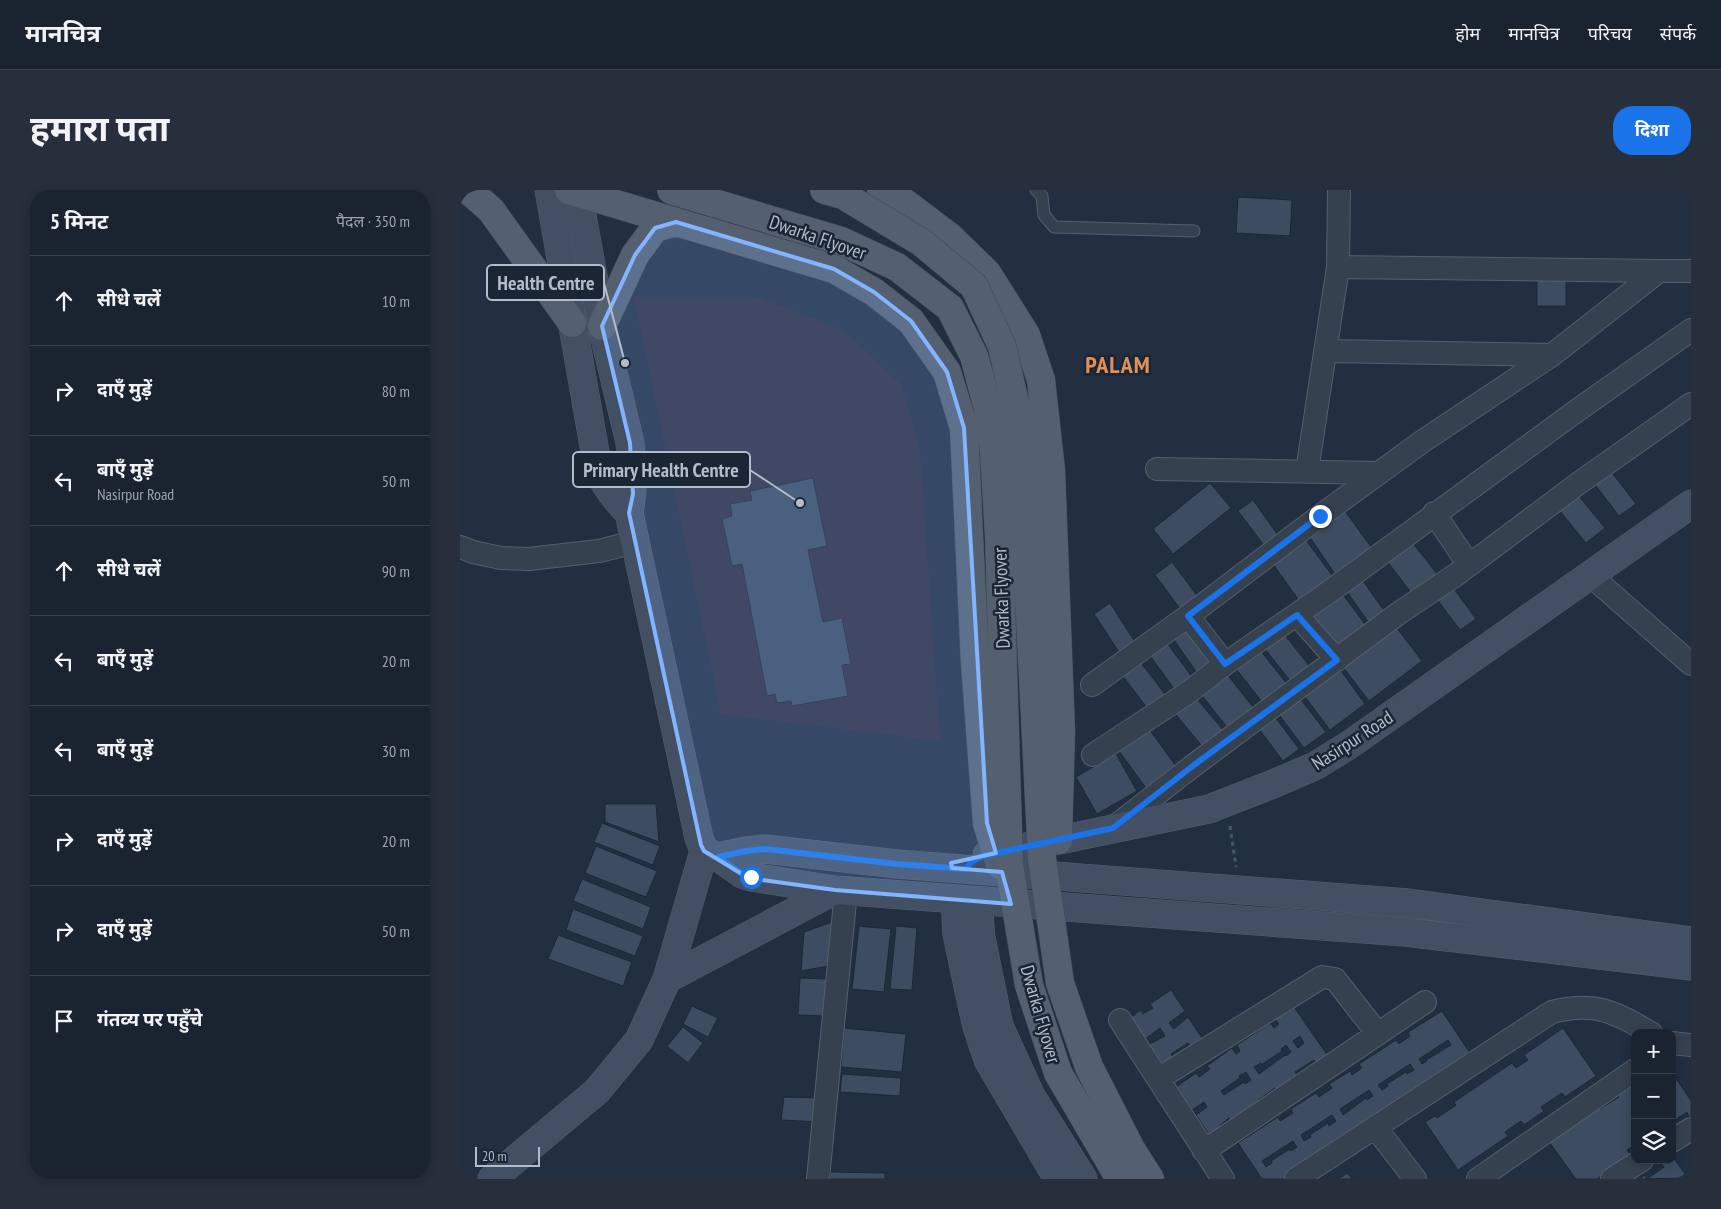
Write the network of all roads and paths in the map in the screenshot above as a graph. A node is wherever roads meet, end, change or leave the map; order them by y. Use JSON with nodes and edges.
{"nodes":[{"id":1,"x":468,"y":190,"type":"edge"},
{"id":2,"x":549,"y":190,"type":"edge"},
{"id":3,"x":671,"y":190,"type":"edge"},
{"id":4,"x":824,"y":190,"type":"edge"},
{"id":5,"x":881,"y":190,"type":"edge"},
{"id":6,"x":1036,"y":190,"type":"edge"},
{"id":7,"x":1339,"y":190,"type":"edge"},
{"id":8,"x":575,"y":191,"type":"edge"},
{"id":9,"x":676,"y":222,"type":"junction"},
{"id":10,"x":1194,"y":231,"type":"dead end"},
{"id":11,"x":1338,"y":266,"type":"junction"},
{"id":12,"x":1659,"y":270,"type":"junction"},
{"id":13,"x":1691,"y":270,"type":"edge"},
{"id":14,"x":572,"y":323,"type":"junction"},
{"id":15,"x":602,"y":326,"type":"junction"},
{"id":16,"x":1691,"y":330,"type":"edge"},
{"id":17,"x":1326,"y":351,"type":"junction"},
{"id":18,"x":1552,"y":355,"type":"junction"},
{"id":19,"x":1691,"y":404,"type":"edge"},
{"id":20,"x":1156,"y":469,"type":"dead end"},
{"id":21,"x":1307,"y":471,"type":"junction"},
{"id":22,"x":1379,"y":472,"type":"junction"},
{"id":23,"x":1690,"y":507,"type":"edge"},
{"id":24,"x":629,"y":513,"type":"junction"},
{"id":25,"x":1434,"y":513,"type":"junction"},
{"id":26,"x":635,"y":542,"type":"junction"},
{"id":27,"x":460,"y":547,"type":"edge"},
{"id":28,"x":1469,"y":565,"type":"junction"},
{"id":29,"x":1590,"y":575,"type":"junction"},
{"id":30,"x":1297,"y":615,"type":"junction"},
{"id":31,"x":1188,"y":616,"type":"junction"},
{"id":32,"x":1337,"y":660,"type":"junction"},
{"id":33,"x":1225,"y":664,"type":"junction"},
{"id":34,"x":1691,"y":664,"type":"edge"},
{"id":35,"x":1092,"y":685,"type":"dead end"},
{"id":36,"x":1093,"y":755,"type":"dead end"},
{"id":37,"x":1227,"y":803,"type":"junction"},
{"id":38,"x":1113,"y":828,"type":"junction"},
{"id":39,"x":711,"y":854,"type":"junction"},
{"id":40,"x":966,"y":869,"type":"junction"},
{"id":41,"x":1239,"y":890,"type":"junction"},
{"id":42,"x":840,"y":891,"type":"junction"},
{"id":43,"x":966,"y":901,"type":"junction"},
{"id":44,"x":1517,"y":918,"type":"junction"},
{"id":45,"x":1020,"y":931,"type":"junction"},
{"id":46,"x":1054,"y":941,"type":"junction"},
{"id":47,"x":1691,"y":941,"type":"edge"},
{"id":48,"x":1516,"y":945,"type":"junction"},
{"id":49,"x":1691,"y":966,"type":"edge"},
{"id":50,"x":667,"y":979,"type":"junction"},
{"id":51,"x":1425,"y":1002,"type":"dead end"},
{"id":52,"x":1120,"y":1020,"type":"dead end"},
{"id":53,"x":1644,"y":1029,"type":"edge"},
{"id":54,"x":1378,"y":1034,"type":"junction"},
{"id":55,"x":1676,"y":1044,"type":"edge"},
{"id":56,"x":1691,"y":1045,"type":"edge"},
{"id":57,"x":1631,"y":1073,"type":"edge"},
{"id":58,"x":1158,"y":1079,"type":"junction"},
{"id":59,"x":1375,"y":1128,"type":"junction"},
{"id":60,"x":1691,"y":1129,"type":"edge"},
{"id":61,"x":1676,"y":1138,"type":"edge"},
{"id":62,"x":1204,"y":1151,"type":"junction"},
{"id":63,"x":1636,"y":1164,"type":"edge"},
{"id":64,"x":492,"y":1179,"type":"edge"},
{"id":65,"x":818,"y":1179,"type":"edge"},
{"id":66,"x":1058,"y":1179,"type":"edge"},
{"id":67,"x":1083,"y":1179,"type":"edge"},
{"id":68,"x":1120,"y":1179,"type":"edge"},
{"id":69,"x":1150,"y":1179,"type":"edge"},
{"id":70,"x":1222,"y":1179,"type":"edge"},
{"id":71,"x":1296,"y":1179,"type":"edge"},
{"id":72,"x":1415,"y":1179,"type":"edge"},
{"id":73,"x":1478,"y":1179,"type":"edge"},
{"id":74,"x":1612,"y":1179,"type":"edge"}],
"edges":[{"from":1,"to":14,"type":"main road"},
{"from":2,"to":14,"type":"street"},
{"from":3,"to":45,"type":"main road","name":"Dwarka Flyover","bridge":true},
{"from":4,"to":46,"type":"main road","name":"Dwarka Flyover","bridge":true},
{"from":5,"to":46,"type":"main road","bridge":true},
{"from":6,"to":10,"type":"lane"},
{"from":7,"to":11,"type":"street"},
{"from":8,"to":9,"type":"main road"},
{"from":8,"to":15,"type":"street"},
{"from":9,"to":15,"type":"main road"},
{"from":9,"to":45,"type":"main road","bridge":true},
{"from":11,"to":12,"type":"street"},
{"from":11,"to":17,"type":"street"},
{"from":12,"to":13,"type":"street"},
{"from":12,"to":18,"type":"street"},
{"from":14,"to":24,"type":"street"},
{"from":15,"to":24,"type":"street"},
{"from":16,"to":25,"type":"street"},
{"from":17,"to":18,"type":"street"},
{"from":17,"to":21,"type":"street"},
{"from":18,"to":22,"type":"street"},
{"from":19,"to":28,"type":"street"},
{"from":20,"to":21,"type":"street"},
{"from":21,"to":22,"type":"street"},
{"from":22,"to":31,"type":"street"},
{"from":23,"to":29,"type":"street","name":"Nasirpur Road"},
{"from":24,"to":26,"type":"street"},
{"from":25,"to":28,"type":"street"},
{"from":25,"to":30,"type":"street"},
{"from":26,"to":27,"type":"street"},
{"from":26,"to":39,"type":"street"},
{"from":28,"to":32,"type":"street"},
{"from":29,"to":34,"type":"street"},
{"from":29,"to":37,"type":"street","name":"Nasirpur Road"},
{"from":30,"to":32,"type":"street"},
{"from":30,"to":33,"type":"street"},
{"from":31,"to":33,"type":"street"},
{"from":31,"to":35,"type":"street"},
{"from":32,"to":38,"type":"street"},
{"from":33,"to":36,"type":"street"},
{"from":37,"to":38,"type":"street","name":"Nasirpur Road"},
{"from":37,"to":41,"type":"path"},
{"from":38,"to":40,"type":"street","name":"Nasirpur Road"},
{"from":39,"to":40,"type":"street"},
{"from":39,"to":42,"type":"street"},
{"from":39,"to":50,"type":"street"},
{"from":40,"to":41,"type":"street"},
{"from":41,"to":44,"type":"street"},
{"from":42,"to":43,"type":"street"},
{"from":42,"to":50,"type":"street"},
{"from":42,"to":65,"type":"street"},
{"from":43,"to":48,"type":"street"},
{"from":43,"to":66,"type":"street"},
{"from":43,"to":67,"type":"street"},
{"from":44,"to":47,"type":"street"},
{"from":44,"to":48,"type":"street"},
{"from":45,"to":68,"type":"main road","name":"Dwarka Flyover"},
{"from":46,"to":69,"type":"main road","name":"Dwarka Flyover"},
{"from":48,"to":49,"type":"street"},
{"from":50,"to":64,"type":"street"},
{"from":51,"to":54,"type":"street"},
{"from":52,"to":58,"type":"street"},
{"from":53,"to":59,"type":"street"},
{"from":54,"to":58,"type":"street"},
{"from":54,"to":62,"type":"street"},
{"from":55,"to":56,"type":"street"},
{"from":57,"to":73,"type":"street"},
{"from":58,"to":62,"type":"street"},
{"from":59,"to":71,"type":"street"},
{"from":59,"to":72,"type":"street"},
{"from":60,"to":61,"type":"street"},
{"from":62,"to":70,"type":"street"},
{"from":63,"to":74,"type":"street"}]}
